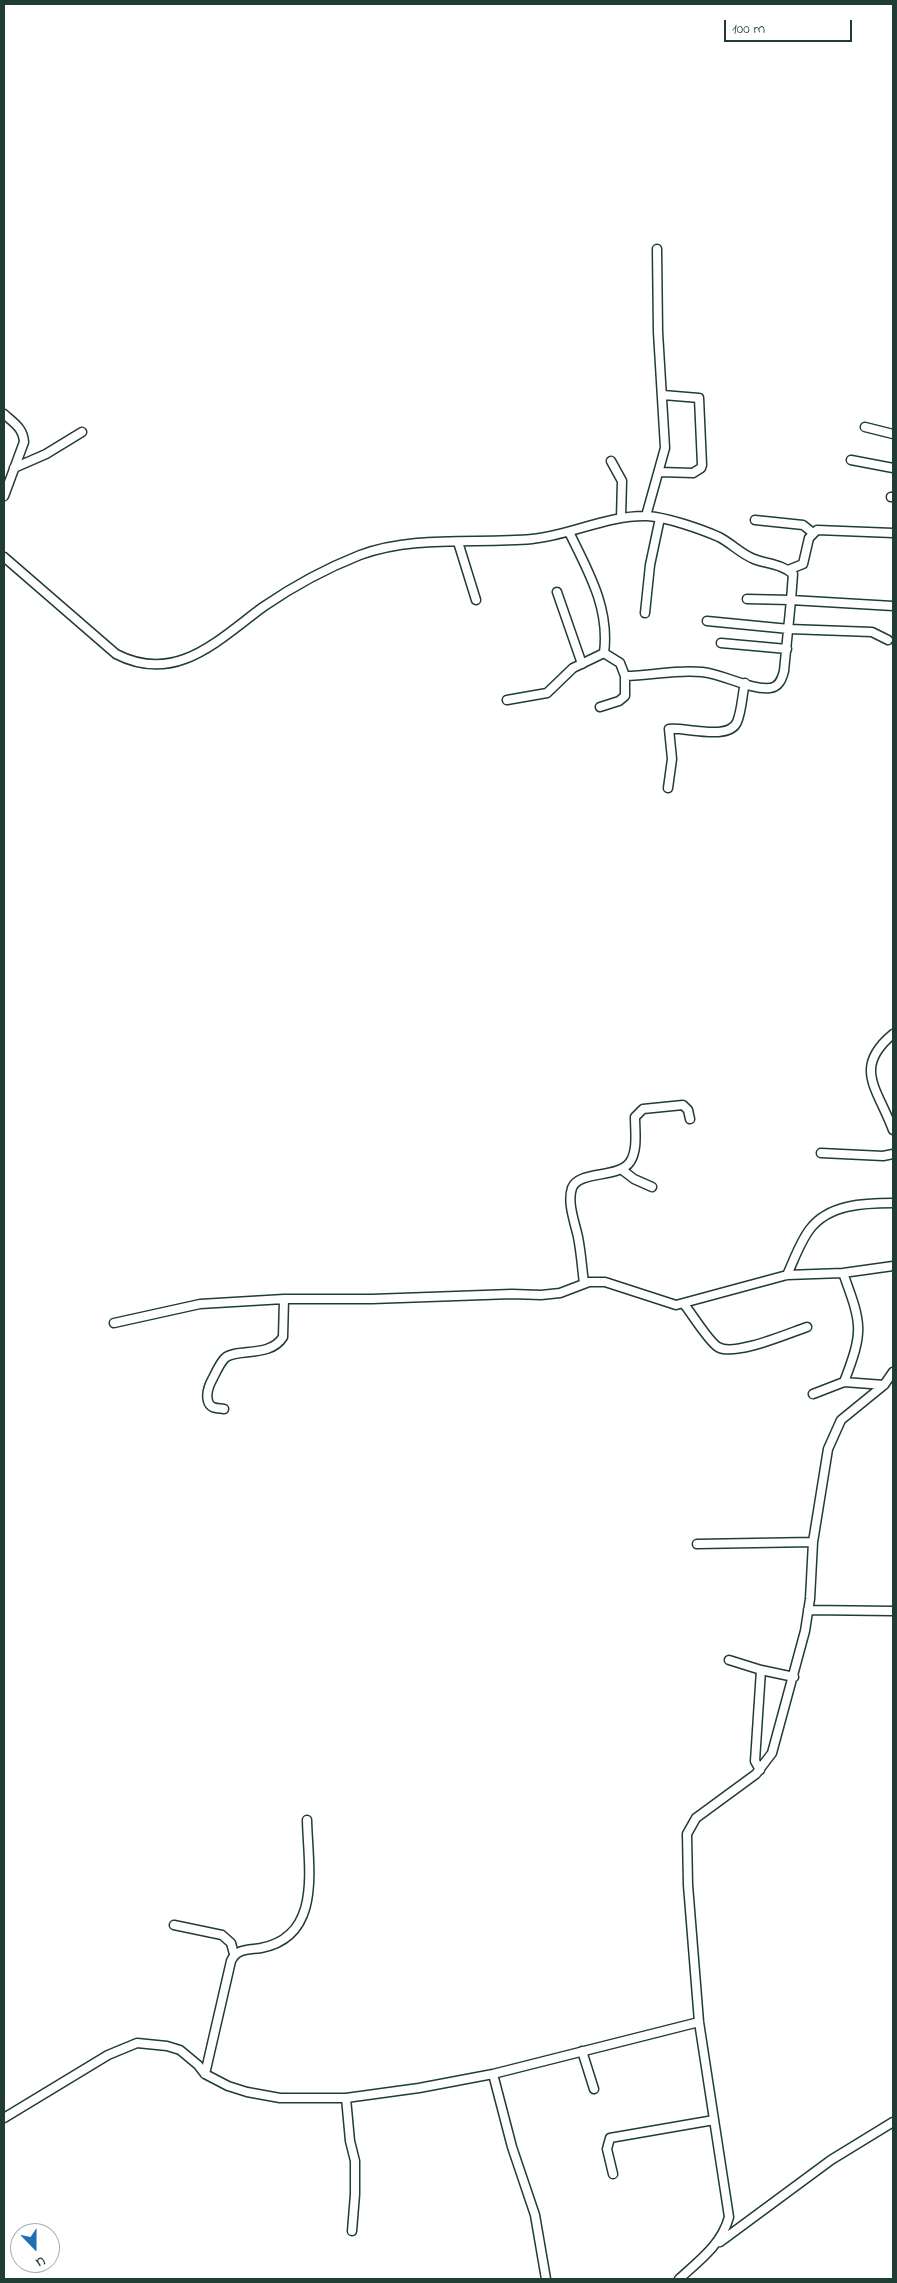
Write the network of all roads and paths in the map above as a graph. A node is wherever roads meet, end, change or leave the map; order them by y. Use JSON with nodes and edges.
{"nodes":[{"id":1,"x":657,"y":249,"type":"dead end"},
{"id":2,"x":662,"y":395,"type":"junction"},
{"id":3,"x":4,"y":414,"type":"edge"},
{"id":4,"x":865,"y":427,"type":"dead end"},
{"id":5,"x":82,"y":432,"type":"dead end"},
{"id":6,"x":893,"y":434,"type":"edge"},
{"id":7,"x":851,"y":460,"type":"dead end"},
{"id":8,"x":611,"y":461,"type":"dead end"},
{"id":9,"x":14,"y":468,"type":"junction"},
{"id":10,"x":893,"y":468,"type":"edge"},
{"id":11,"x":660,"y":472,"type":"junction"},
{"id":12,"x":4,"y":496,"type":"edge"},
{"id":13,"x":646,"y":516,"type":"junction"},
{"id":14,"x":621,"y":518,"type":"junction"},
{"id":15,"x":660,"y":518,"type":"junction"},
{"id":16,"x":755,"y":520,"type":"dead end"},
{"id":17,"x":569,"y":532,"type":"junction"},
{"id":18,"x":893,"y":532,"type":"edge"},
{"id":19,"x":813,"y":533,"type":"junction"},
{"id":20,"x":458,"y":542,"type":"junction"},
{"id":21,"x":4,"y":557,"type":"edge"},
{"id":22,"x":788,"y":570,"type":"junction"},
{"id":23,"x":557,"y":592,"type":"dead end"},
{"id":24,"x":747,"y":599,"type":"dead end"},
{"id":25,"x":476,"y":600,"type":"dead end"},
{"id":26,"x":791,"y":600,"type":"junction"},
{"id":27,"x":893,"y":606,"type":"edge"},
{"id":28,"x":645,"y":613,"type":"dead end"},
{"id":29,"x":707,"y":621,"type":"dead end"},
{"id":30,"x":789,"y":629,"type":"junction"},
{"id":31,"x":888,"y":640,"type":"dead end"},
{"id":32,"x":721,"y":642,"type":"dead end"},
{"id":33,"x":787,"y":649,"type":"junction"},
{"id":34,"x":604,"y":653,"type":"junction"},
{"id":35,"x":582,"y":664,"type":"junction"},
{"id":36,"x":625,"y":676,"type":"junction"},
{"id":37,"x":744,"y":683,"type":"junction"},
{"id":38,"x":507,"y":700,"type":"dead end"},
{"id":39,"x":600,"y":707,"type":"dead end"},
{"id":40,"x":668,"y":788,"type":"dead end"},
{"id":41,"x":893,"y":1034,"type":"edge"},
{"id":42,"x":690,"y":1119,"type":"dead end"},
{"id":43,"x":893,"y":1130,"type":"edge"},
{"id":44,"x":821,"y":1153,"type":"dead end"},
{"id":45,"x":893,"y":1154,"type":"edge"},
{"id":46,"x":621,"y":1169,"type":"junction"},
{"id":47,"x":652,"y":1187,"type":"dead end"},
{"id":48,"x":893,"y":1203,"type":"edge"},
{"id":49,"x":893,"y":1266,"type":"edge"},
{"id":50,"x":843,"y":1273,"type":"junction"},
{"id":51,"x":787,"y":1275,"type":"junction"},
{"id":52,"x":584,"y":1283,"type":"junction"},
{"id":53,"x":284,"y":1299,"type":"junction"},
{"id":54,"x":684,"y":1304,"type":"junction"},
{"id":55,"x":114,"y":1323,"type":"dead end"},
{"id":56,"x":807,"y":1327,"type":"dead end"},
{"id":57,"x":893,"y":1372,"type":"edge"},
{"id":58,"x":844,"y":1382,"type":"junction"},
{"id":59,"x":884,"y":1385,"type":"junction"},
{"id":60,"x":813,"y":1394,"type":"dead end"},
{"id":61,"x":224,"y":1409,"type":"dead end"},
{"id":62,"x":813,"y":1542,"type":"junction"},
{"id":63,"x":697,"y":1544,"type":"dead end"},
{"id":64,"x":808,"y":1610,"type":"junction"},
{"id":65,"x":893,"y":1611,"type":"edge"},
{"id":66,"x":730,"y":1660,"type":"dead end"},
{"id":67,"x":761,"y":1670,"type":"junction"},
{"id":68,"x":794,"y":1676,"type":"junction"},
{"id":69,"x":760,"y":1770,"type":"junction"},
{"id":70,"x":307,"y":1820,"type":"dead end"},
{"id":71,"x":174,"y":1925,"type":"dead end"},
{"id":72,"x":234,"y":1954,"type":"junction"},
{"id":73,"x":699,"y":2022,"type":"junction"},
{"id":74,"x":582,"y":2051,"type":"junction"},
{"id":75,"x":205,"y":2074,"type":"junction"},
{"id":76,"x":493,"y":2074,"type":"junction"},
{"id":77,"x":594,"y":2089,"type":"dead end"},
{"id":78,"x":346,"y":2098,"type":"junction"},
{"id":79,"x":4,"y":2118,"type":"edge"},
{"id":80,"x":714,"y":2120,"type":"junction"},
{"id":81,"x":893,"y":2122,"type":"edge"},
{"id":82,"x":613,"y":2174,"type":"dead end"},
{"id":83,"x":352,"y":2231,"type":"dead end"},
{"id":84,"x":716,"y":2244,"type":"junction"},
{"id":85,"x":546,"y":2279,"type":"edge"},
{"id":86,"x":679,"y":2279,"type":"edge"}],
"edges":[{"from":1,"to":2,"type":"street"},
{"from":2,"to":11,"type":"street"},
{"from":2,"to":11,"type":"street"},
{"from":3,"to":9,"type":"street"},
{"from":4,"to":6,"type":"street"},
{"from":5,"to":9,"type":"street"},
{"from":7,"to":10,"type":"street"},
{"from":8,"to":14,"type":"street"},
{"from":9,"to":12,"type":"street"},
{"from":11,"to":13,"type":"street"},
{"from":13,"to":14,"type":"street"},
{"from":13,"to":15,"type":"street"},
{"from":14,"to":17,"type":"street"},
{"from":15,"to":22,"type":"street"},
{"from":15,"to":28,"type":"street"},
{"from":16,"to":19,"type":"street"},
{"from":17,"to":20,"type":"street"},
{"from":17,"to":34,"type":"street"},
{"from":18,"to":19,"type":"street"},
{"from":19,"to":22,"type":"street"},
{"from":20,"to":21,"type":"street"},
{"from":20,"to":25,"type":"street"},
{"from":22,"to":26,"type":"street"},
{"from":23,"to":35,"type":"street"},
{"from":24,"to":26,"type":"street"},
{"from":26,"to":27,"type":"street"},
{"from":26,"to":30,"type":"street"},
{"from":29,"to":30,"type":"street"},
{"from":30,"to":31,"type":"street"},
{"from":30,"to":33,"type":"street"},
{"from":32,"to":33,"type":"street"},
{"from":33,"to":37,"type":"street"},
{"from":34,"to":35,"type":"street"},
{"from":34,"to":36,"type":"street"},
{"from":35,"to":38,"type":"street"},
{"from":36,"to":37,"type":"street"},
{"from":36,"to":39,"type":"street"},
{"from":37,"to":40,"type":"street"},
{"from":41,"to":43,"type":"street"},
{"from":42,"to":46,"type":"street"},
{"from":44,"to":45,"type":"street"},
{"from":46,"to":47,"type":"street"},
{"from":46,"to":52,"type":"street"},
{"from":48,"to":51,"type":"street"},
{"from":49,"to":50,"type":"street"},
{"from":50,"to":51,"type":"street"},
{"from":50,"to":58,"type":"street"},
{"from":51,"to":54,"type":"street"},
{"from":52,"to":53,"type":"street"},
{"from":52,"to":54,"type":"street"},
{"from":53,"to":55,"type":"street"},
{"from":53,"to":61,"type":"street"},
{"from":54,"to":56,"type":"street"},
{"from":57,"to":59,"type":"street"},
{"from":58,"to":59,"type":"street"},
{"from":58,"to":60,"type":"street"},
{"from":59,"to":62,"type":"street"},
{"from":62,"to":63,"type":"street"},
{"from":62,"to":64,"type":"street"},
{"from":64,"to":65,"type":"street"},
{"from":64,"to":68,"type":"street"},
{"from":66,"to":67,"type":"street"},
{"from":67,"to":68,"type":"street"},
{"from":67,"to":69,"type":"street"},
{"from":68,"to":69,"type":"street"},
{"from":69,"to":73,"type":"street"},
{"from":70,"to":72,"type":"street"},
{"from":71,"to":72,"type":"street"},
{"from":72,"to":75,"type":"street"},
{"from":73,"to":74,"type":"street"},
{"from":73,"to":80,"type":"street"},
{"from":74,"to":76,"type":"street"},
{"from":74,"to":77,"type":"street"},
{"from":75,"to":78,"type":"street"},
{"from":75,"to":79,"type":"street"},
{"from":76,"to":78,"type":"street"},
{"from":76,"to":85,"type":"street"},
{"from":78,"to":83,"type":"street"},
{"from":80,"to":82,"type":"street"},
{"from":80,"to":84,"type":"street"},
{"from":81,"to":84,"type":"street"},
{"from":84,"to":86,"type":"street"}]}
